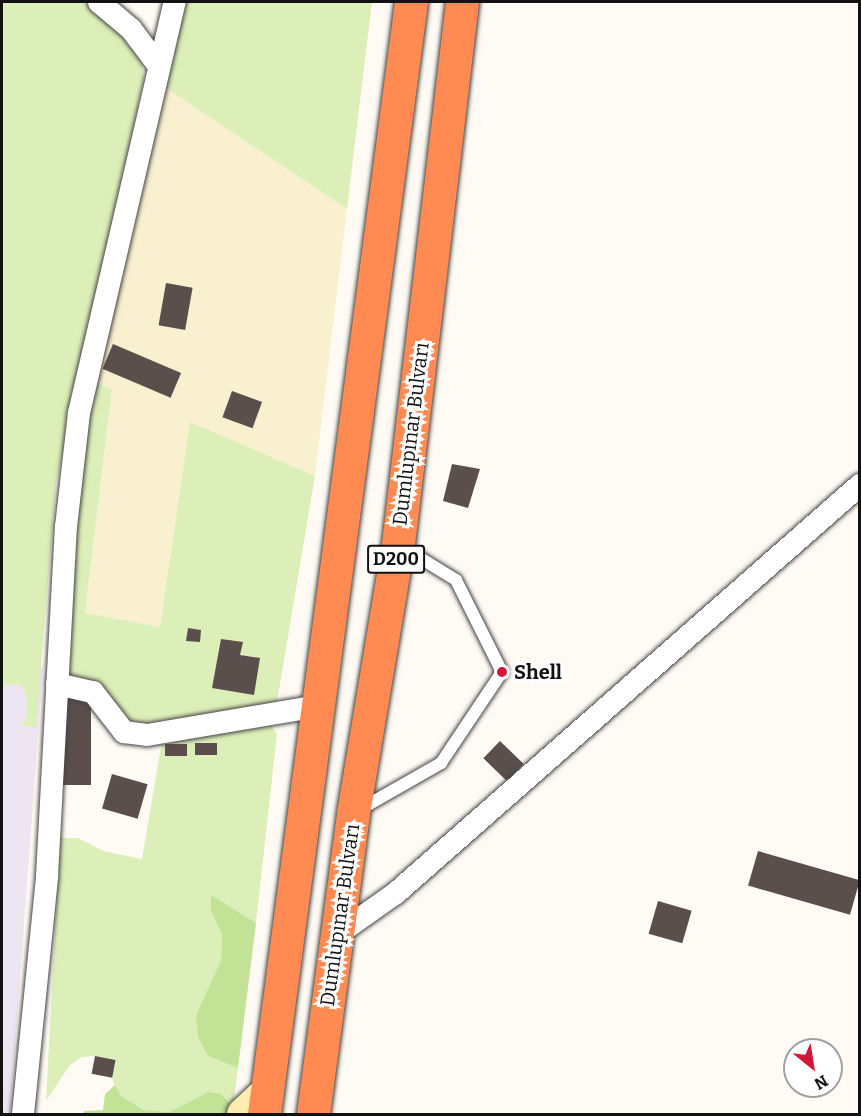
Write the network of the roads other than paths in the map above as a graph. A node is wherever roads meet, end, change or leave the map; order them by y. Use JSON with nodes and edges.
{"nodes":[{"id":1,"x":99,"y":2,"type":"edge"},
{"id":2,"x":175,"y":2,"type":"edge"},
{"id":3,"x":411,"y":2,"type":"edge"},
{"id":4,"x":462,"y":2,"type":"edge"},
{"id":5,"x":158,"y":65,"type":"junction"},
{"id":6,"x":860,"y":485,"type":"edge"},
{"id":7,"x":398,"y":544,"type":"junction"},
{"id":8,"x":57,"y":684,"type":"junction"},
{"id":9,"x":318,"y":706,"type":"junction"},
{"id":10,"x":354,"y":813,"type":"junction"},
{"id":11,"x":338,"y":934,"type":"junction"},
{"id":12,"x":266,"y":1103,"type":"edge"},
{"id":13,"x":23,"y":1114,"type":"edge"},
{"id":14,"x":243,"y":1114,"type":"edge"},
{"id":15,"x":313,"y":1114,"type":"edge"}],
"edges":[{"from":1,"to":5,"type":"street"},
{"from":2,"to":5,"type":"street"},
{"from":3,"to":9,"type":"highway"},
{"from":4,"to":7,"type":"highway","name":"Dumlupınar Bulvarı","number":"D200"},
{"from":5,"to":8,"type":"street"},
{"from":6,"to":11,"type":"street"},
{"from":7,"to":10,"type":"highway","name":"Dumlupınar Bulvarı","number":"D200"},
{"from":7,"to":10,"type":"lane"},
{"from":8,"to":9,"type":"street"},
{"from":8,"to":13,"type":"street"},
{"from":9,"to":12,"type":"highway"},
{"from":10,"to":11,"type":"highway","name":"Dumlupınar Bulvarı","number":"D200"},
{"from":11,"to":15,"type":"highway","name":"Dumlupınar Bulvarı","number":"D200"},
{"from":12,"to":14,"type":"street"}]}
